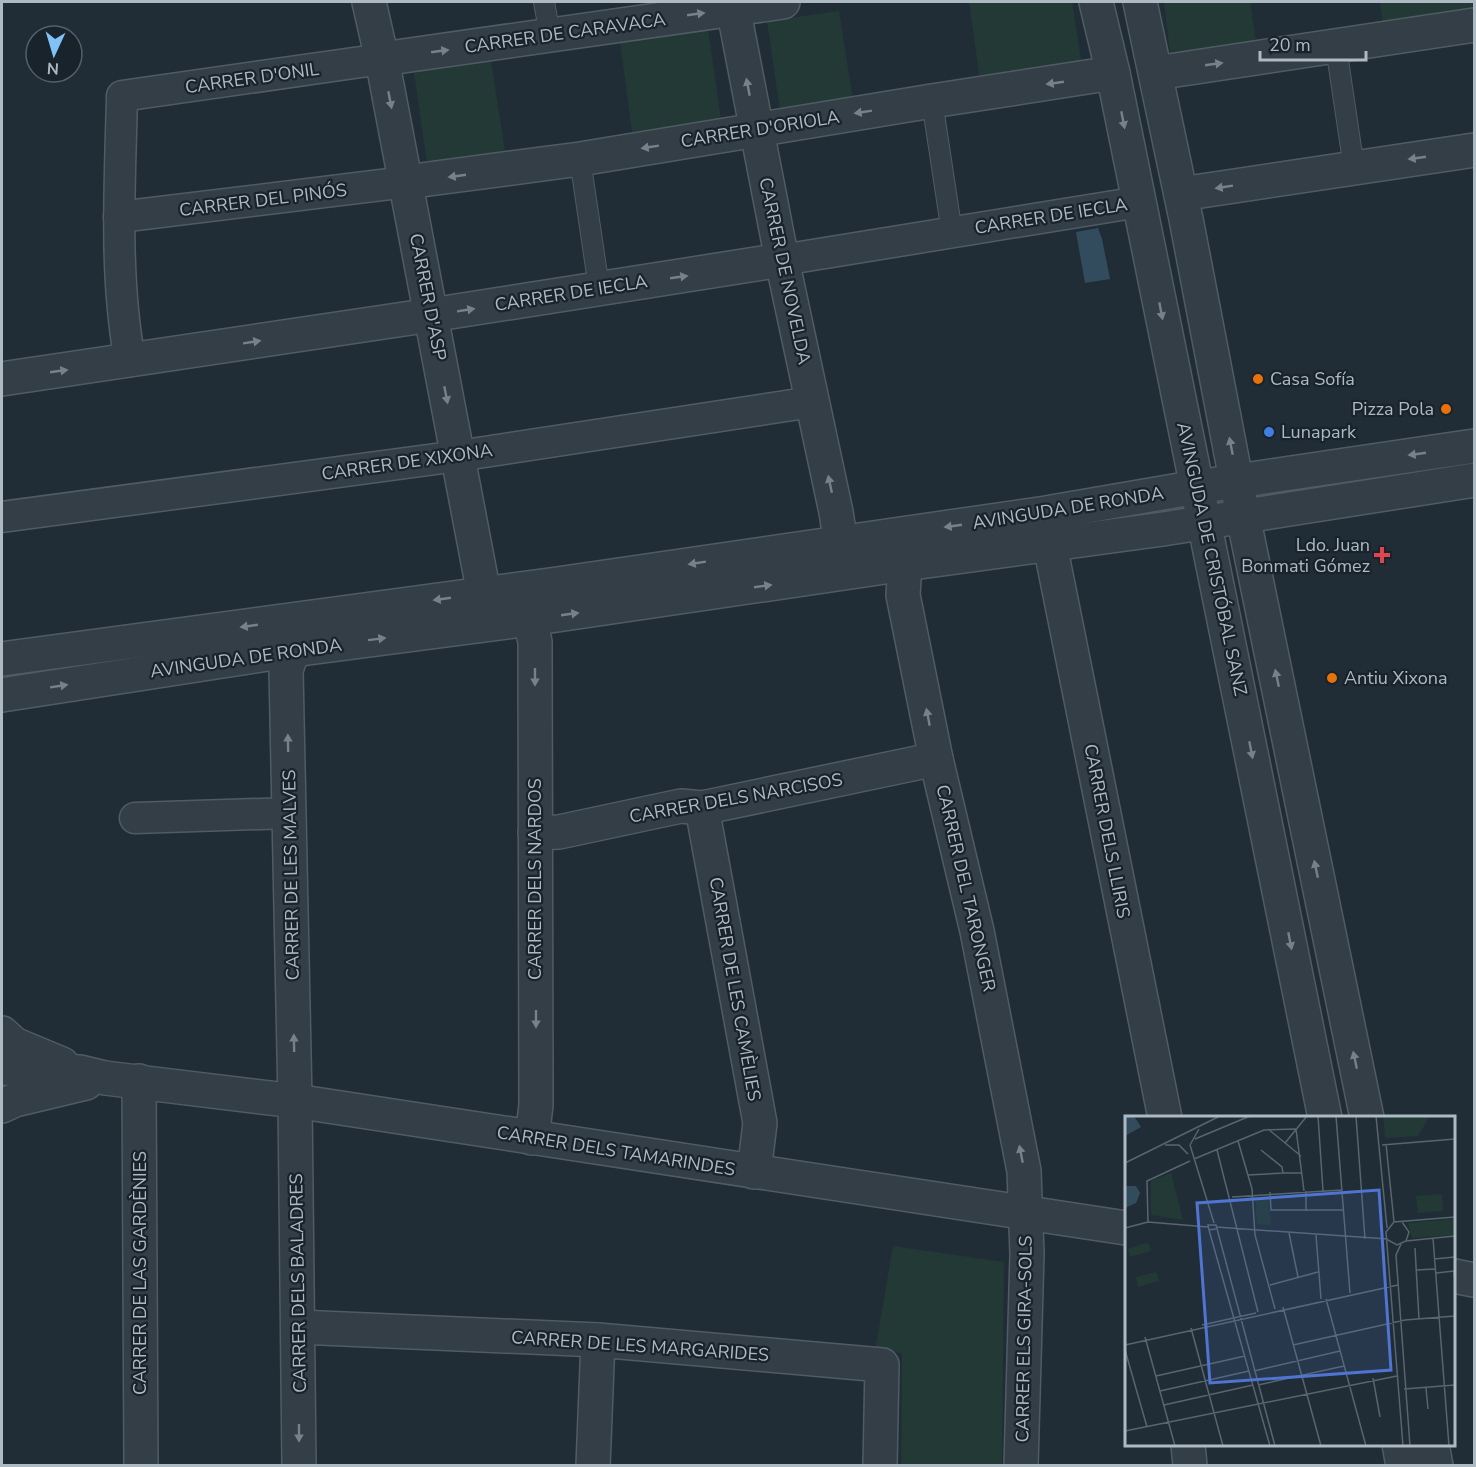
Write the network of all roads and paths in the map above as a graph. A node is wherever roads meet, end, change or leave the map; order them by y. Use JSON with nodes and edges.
{"nodes":[{"id":1,"x":369,"y":2,"type":"edge"},
{"id":2,"x":544,"y":2,"type":"edge"},
{"id":3,"x":783,"y":2,"type":"edge"},
{"id":4,"x":1096,"y":2,"type":"edge"},
{"id":5,"x":1140,"y":2,"type":"edge"},
{"id":6,"x":732,"y":5,"type":"edge"},
{"id":7,"x":1474,"y":25,"type":"edge"},
{"id":8,"x":550,"y":35,"type":"junction"},
{"id":9,"x":1336,"y":46,"type":"junction"},
{"id":10,"x":382,"y":59,"type":"junction"},
{"id":11,"x":1113,"y":73,"type":"junction"},
{"id":12,"x":1156,"y":73,"type":"junction"},
{"id":13,"x":932,"y":101,"type":"junction"},
{"id":14,"x":757,"y":129,"type":"junction"},
{"id":15,"x":1474,"y":150,"type":"edge"},
{"id":16,"x":580,"y":159,"type":"junction"},
{"id":17,"x":1354,"y":168,"type":"junction"},
{"id":18,"x":406,"y":183,"type":"junction"},
{"id":19,"x":1181,"y":194,"type":"junction"},
{"id":20,"x":1139,"y":201,"type":"junction"},
{"id":21,"x":119,"y":217,"type":"junction"},
{"id":22,"x":952,"y":232,"type":"junction"},
{"id":23,"x":782,"y":260,"type":"junction"},
{"id":24,"x":599,"y":288,"type":"junction"},
{"id":25,"x":431,"y":315,"type":"junction"},
{"id":26,"x":130,"y":360,"type":"junction"},
{"id":27,"x":2,"y":379,"type":"edge"},
{"id":28,"x":812,"y":402,"type":"junction"},
{"id":29,"x":1474,"y":446,"type":"edge"},
{"id":30,"x":458,"y":456,"type":"junction"},
{"id":31,"x":1474,"y":480,"type":"edge"},
{"id":32,"x":1238,"y":481,"type":"junction"},
{"id":33,"x":1197,"y":487,"type":"junction"},
{"id":34,"x":1243,"y":516,"type":"junction"},
{"id":35,"x":2,"y":517,"type":"edge"},
{"id":36,"x":1205,"y":522,"type":"junction"},
{"id":37,"x":839,"y":541,"type":"junction"},
{"id":38,"x":1050,"y":545,"type":"junction"},
{"id":39,"x":905,"y":564,"type":"junction"},
{"id":40,"x":846,"y":574,"type":"junction"},
{"id":41,"x":487,"y":609,"type":"junction"},
{"id":42,"x":530,"y":619,"type":"junction"},
{"id":43,"x":292,"y":650,"type":"junction"},
{"id":44,"x":2,"y":659,"type":"edge"},
{"id":45,"x":2,"y":695,"type":"edge"},
{"id":46,"x":936,"y":759,"type":"junction"},
{"id":47,"x":702,"y":808,"type":"junction"},
{"id":48,"x":290,"y":813,"type":"junction"},
{"id":49,"x":135,"y":818,"type":"dead end"},
{"id":50,"x":535,"y":833,"type":"junction"},
{"id":51,"x":2,"y":1033,"type":"edge"},
{"id":52,"x":2,"y":1068,"type":"edge"},
{"id":53,"x":92,"y":1075,"type":"junction"},
{"id":54,"x":139,"y":1082,"type":"junction"},
{"id":55,"x":295,"y":1101,"type":"junction"},
{"id":56,"x":2,"y":1106,"type":"edge"},
{"id":57,"x":1165,"y":1116,"type":"edge"},
{"id":58,"x":1325,"y":1116,"type":"edge"},
{"id":59,"x":1367,"y":1116,"type":"edge"},
{"id":60,"x":532,"y":1138,"type":"junction"},
{"id":61,"x":754,"y":1172,"type":"junction"},
{"id":62,"x":1026,"y":1212,"type":"junction"},
{"id":63,"x":1125,"y":1228,"type":"edge"},
{"id":64,"x":1455,"y":1276,"type":"edge"},
{"id":65,"x":1474,"y":1280,"type":"edge"},
{"id":66,"x":298,"y":1327,"type":"junction"},
{"id":67,"x":598,"y":1340,"type":"junction"},
{"id":68,"x":1188,"y":1446,"type":"edge"},
{"id":69,"x":1399,"y":1446,"type":"edge"},
{"id":70,"x":1432,"y":1446,"type":"edge"},
{"id":71,"x":141,"y":1466,"type":"edge"},
{"id":72,"x":299,"y":1466,"type":"edge"},
{"id":73,"x":593,"y":1466,"type":"edge"},
{"id":74,"x":880,"y":1466,"type":"edge"},
{"id":75,"x":1021,"y":1466,"type":"edge"},
{"id":76,"x":1190,"y":1466,"type":"edge"},
{"id":77,"x":1403,"y":1466,"type":"edge"},
{"id":78,"x":1436,"y":1466,"type":"edge"}],
"edges":[{"from":1,"to":10,"type":"street","name":"CARRER D'ASP"},
{"from":2,"to":8,"type":"lane"},
{"from":3,"to":6,"type":"street","name":"CARRER DE CARAVACA"},
{"from":4,"to":11,"type":"street","name":"AVINGUDA DE CRISTÓBAL SANZ"},
{"from":5,"to":12,"type":"street"},
{"from":8,"to":6,"type":"street","name":"CARRER DE CARAVACA","one_way":true},
{"from":14,"to":6,"type":"street","name":"CARRER DE NOVELDA","one_way":true},
{"from":7,"to":9,"type":"street"},
{"from":10,"to":8,"type":"street","name":"CARRER DE CARAVACA","one_way":true},
{"from":12,"to":9,"type":"street","one_way":true},
{"from":9,"to":17,"type":"lane"},
{"from":10,"to":18,"type":"street","name":"CARRER D'ASP","one_way":true},
{"from":10,"to":21,"type":"street","name":"CARRER D'ONIL"},
{"from":11,"to":13,"type":"street","name":"CARRER D'ORIOLA","one_way":true},
{"from":11,"to":20,"type":"street","name":"AVINGUDA DE CRISTÓBAL SANZ","one_way":true},
{"from":12,"to":19,"type":"street"},
{"from":13,"to":14,"type":"street","name":"CARRER D'ORIOLA","one_way":true},
{"from":13,"to":22,"type":"lane"},
{"from":14,"to":16,"type":"street","name":"CARRER D'ORIOLA","one_way":true},
{"from":14,"to":23,"type":"street","name":"CARRER DE NOVELDA"},
{"from":15,"to":17,"type":"street","one_way":true},
{"from":16,"to":18,"type":"street","name":"CARRER D'ORIOLA","one_way":true},
{"from":16,"to":24,"type":"lane"},
{"from":17,"to":19,"type":"street","one_way":true},
{"from":18,"to":21,"type":"street","name":"CARRER DEL PINÓS"},
{"from":18,"to":25,"type":"street","name":"CARRER D'ASP"},
{"from":32,"to":19,"type":"street","one_way":true},
{"from":20,"to":22,"type":"street","name":"CARRER DE IECLA"},
{"from":20,"to":33,"type":"street","name":"AVINGUDA DE CRISTÓBAL SANZ","one_way":true},
{"from":21,"to":26,"type":"street"},
{"from":22,"to":23,"type":"street","name":"CARRER DE IECLA"},
{"from":24,"to":23,"type":"street","name":"CARRER DE IECLA","one_way":true},
{"from":23,"to":28,"type":"street","name":"CARRER DE NOVELDA"},
{"from":25,"to":24,"type":"street","name":"CARRER DE IECLA","one_way":true},
{"from":26,"to":25,"type":"street","name":"CARRER DE IECLA","one_way":true},
{"from":25,"to":30,"type":"street","name":"CARRER D'ASP","one_way":true},
{"from":27,"to":26,"type":"street","name":"CARRER DE IECLA","one_way":true},
{"from":28,"to":30,"type":"street","name":"CARRER DE XIXONA"},
{"from":37,"to":28,"type":"street","name":"CARRER DE NOVELDA","one_way":true},
{"from":29,"to":32,"type":"street","name":"AVINGUDA DE RONDA","one_way":true},
{"from":30,"to":35,"type":"street","name":"CARRER DE XIXONA"},
{"from":30,"to":41,"type":"street","name":"CARRER D'ASP"},
{"from":31,"to":34,"type":"street","name":"AVINGUDA DE RONDA"},
{"from":32,"to":33,"type":"street","name":"AVINGUDA DE RONDA"},
{"from":32,"to":34,"type":"street"},
{"from":33,"to":36,"type":"street","name":"AVINGUDA DE CRISTÓBAL SANZ"},
{"from":33,"to":37,"type":"street","name":"AVINGUDA DE RONDA","one_way":true},
{"from":34,"to":36,"type":"street","name":"AVINGUDA DE RONDA"},
{"from":59,"to":34,"type":"street","one_way":true},
{"from":36,"to":38,"type":"street","name":"AVINGUDA DE RONDA"},
{"from":36,"to":58,"type":"street","name":"AVINGUDA DE CRISTÓBAL SANZ","one_way":true},
{"from":37,"to":40,"type":"street"},
{"from":37,"to":41,"type":"street","name":"AVINGUDA DE RONDA","one_way":true},
{"from":38,"to":39,"type":"street","name":"AVINGUDA DE RONDA"},
{"from":38,"to":57,"type":"street","name":"CARRER DELS LLIRIS"},
{"from":39,"to":40,"type":"street","name":"AVINGUDA DE RONDA"},
{"from":46,"to":39,"type":"street","name":"CARRER DEL TARONGER","one_way":true},
{"from":42,"to":40,"type":"street","name":"AVINGUDA DE RONDA","one_way":true},
{"from":41,"to":42,"type":"street","name":"AVINGUDA DE RONDA"},
{"from":43,"to":41,"type":"street","name":"AVINGUDA DE RONDA","one_way":true},
{"from":41,"to":44,"type":"street","name":"AVINGUDA DE RONDA","one_way":true},
{"from":42,"to":50,"type":"street","name":"CARRER DELS NARDOS","one_way":true},
{"from":45,"to":43,"type":"street","name":"AVINGUDA DE RONDA","one_way":true},
{"from":48,"to":43,"type":"street","name":"CARRER DE LES MALVES","one_way":true},
{"from":46,"to":47,"type":"street","name":"CARRER DELS NARCISOS"},
{"from":62,"to":46,"type":"street","name":"CARRER DEL TARONGER","one_way":true},
{"from":47,"to":50,"type":"street","name":"CARRER DELS NARCISOS"},
{"from":47,"to":61,"type":"street","name":"CARRER DE LES CAMÈLIES"},
{"from":48,"to":49,"type":"street"},
{"from":55,"to":48,"type":"street","name":"CARRER DE LES MALVES","one_way":true},
{"from":50,"to":60,"type":"street","name":"CARRER DELS NARDOS","one_way":true},
{"from":51,"to":53,"type":"street","name":"CARRER DELS TAMARINDES"},
{"from":52,"to":53,"type":"street","name":"CARRER DELS TAMARINDES"},
{"from":53,"to":54,"type":"street","name":"CARRER DELS TAMARINDES"},
{"from":53,"to":56,"type":"street","name":"CARRER DELS TAMARINDES"},
{"from":54,"to":55,"type":"street","name":"CARRER DELS TAMARINDES"},
{"from":54,"to":71,"type":"street","name":"CARRER DE LAS GARDÈNIES"},
{"from":55,"to":60,"type":"street","name":"CARRER DELS TAMARINDES"},
{"from":55,"to":66,"type":"street","name":"CARRER DELS BALADRES"},
{"from":60,"to":61,"type":"street","name":"CARRER DELS TAMARINDES"},
{"from":61,"to":62,"type":"street","name":"CARRER DELS TAMARINDES"},
{"from":62,"to":63,"type":"street","name":"CARRER DELS TAMARINDES"},
{"from":62,"to":75,"type":"street","name":"CARRER ELS GIRA-SOLS"},
{"from":64,"to":65,"type":"street"},
{"from":66,"to":67,"type":"street","name":"CARRER DE LES MARGARIDES"},
{"from":66,"to":72,"type":"street","name":"CARRER DELS BALADRES","one_way":true},
{"from":67,"to":73,"type":"street"},
{"from":67,"to":74,"type":"street","name":"CARRER DE LES MARGARIDES"},
{"from":68,"to":76,"type":"street"},
{"from":69,"to":77,"type":"street"},
{"from":70,"to":78,"type":"street"}]}
